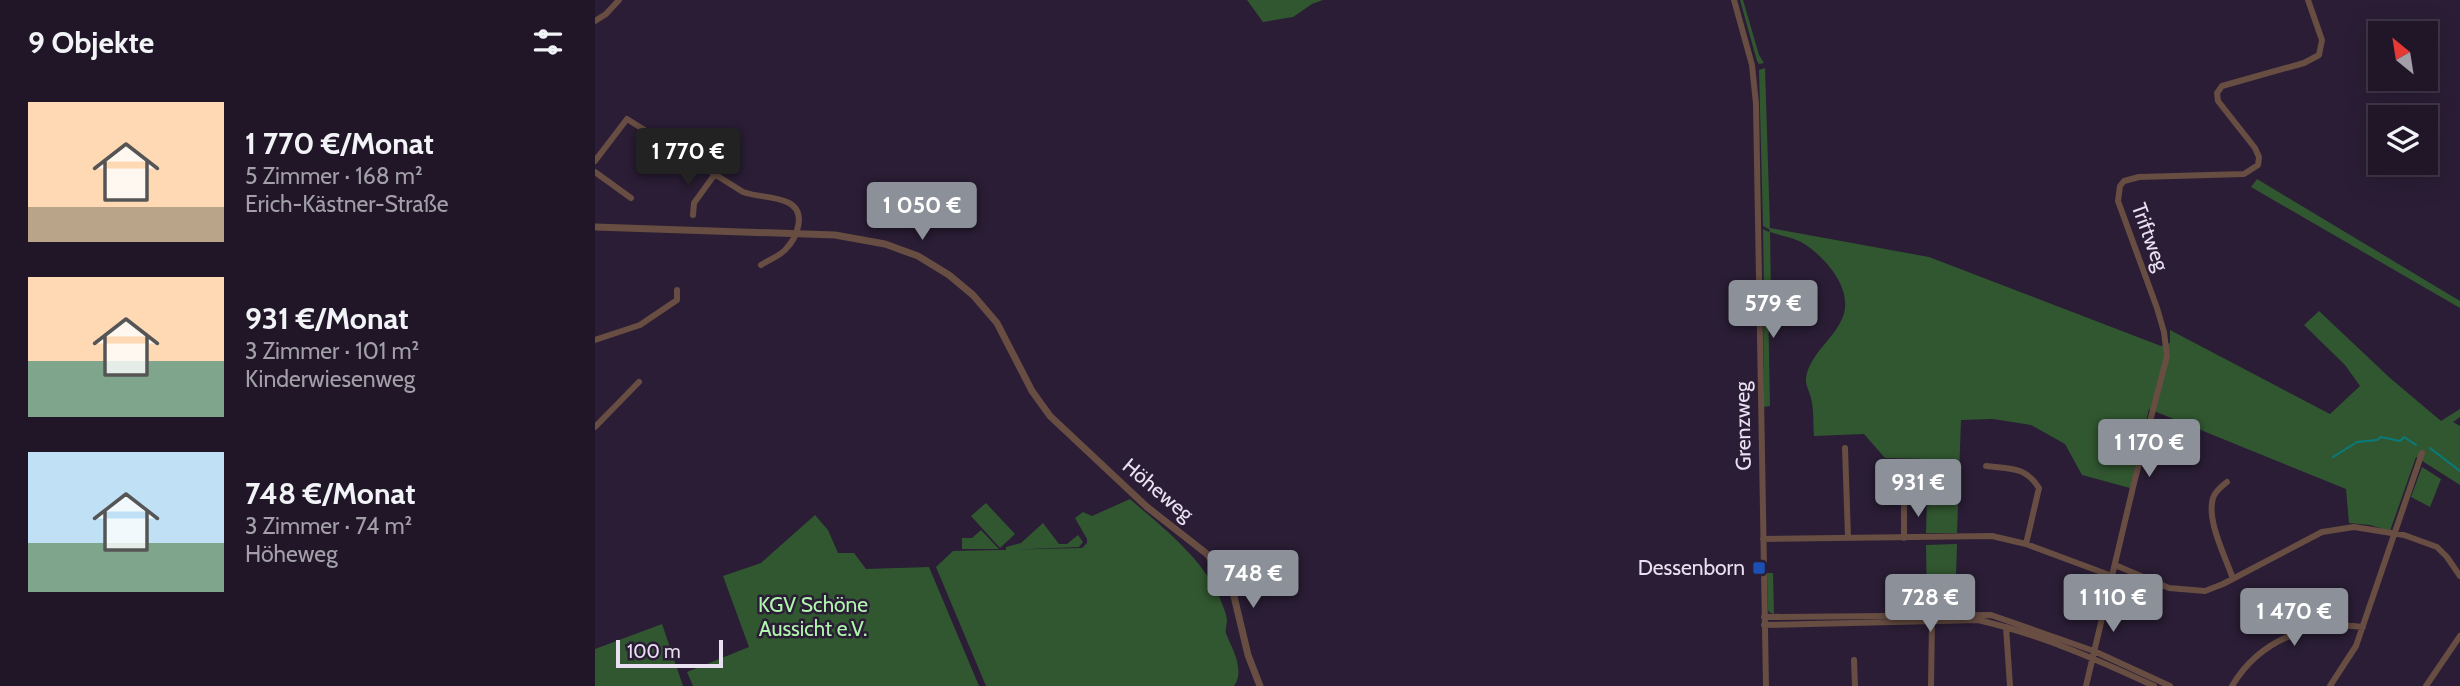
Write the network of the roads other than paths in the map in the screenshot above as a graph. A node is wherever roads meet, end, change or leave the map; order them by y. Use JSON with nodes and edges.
{"nodes":[{"id":1,"x":618,"y":0,"type":"edge"},
{"id":2,"x":1734,"y":0,"type":"edge"},
{"id":3,"x":2308,"y":0,"type":"edge"},
{"id":4,"x":595,"y":21,"type":"edge"},
{"id":5,"x":595,"y":161,"type":"edge"},
{"id":6,"x":595,"y":172,"type":"edge"},
{"id":7,"x":715,"y":174,"type":"junction"},
{"id":8,"x":631,"y":198,"type":"dead end"},
{"id":9,"x":693,"y":215,"type":"dead end"},
{"id":10,"x":595,"y":226,"type":"edge"},
{"id":11,"x":796,"y":234,"type":"junction"},
{"id":12,"x":761,"y":265,"type":"dead end"},
{"id":13,"x":677,"y":290,"type":"dead end"},
{"id":14,"x":595,"y":340,"type":"edge"},
{"id":15,"x":639,"y":382,"type":"dead end"},
{"id":16,"x":595,"y":427,"type":"edge"},
{"id":17,"x":1845,"y":448,"type":"dead end"},
{"id":18,"x":2422,"y":453,"type":"dead end"},
{"id":19,"x":1986,"y":466,"type":"dead end"},
{"id":20,"x":2227,"y":482,"type":"dead end"},
{"id":21,"x":1904,"y":501,"type":"dead end"},
{"id":22,"x":2394,"y":535,"type":"junction"},
{"id":23,"x":1848,"y":537,"type":"junction"},
{"id":24,"x":1904,"y":538,"type":"junction"},
{"id":25,"x":1763,"y":539,"type":"junction"},
{"id":26,"x":2026,"y":544,"type":"junction"},
{"id":27,"x":2115,"y":565,"type":"junction"},
{"id":28,"x":2112,"y":576,"type":"junction"},
{"id":29,"x":2460,"y":576,"type":"edge"},
{"id":30,"x":2233,"y":579,"type":"junction"},
{"id":31,"x":1764,"y":621,"type":"junction"},
{"id":32,"x":1931,"y":621,"type":"junction"},
{"id":33,"x":2006,"y":627,"type":"junction"},
{"id":34,"x":2363,"y":627,"type":"junction"},
{"id":35,"x":2460,"y":636,"type":"edge"},
{"id":36,"x":2094,"y":654,"type":"junction"},
{"id":37,"x":1854,"y":660,"type":"dead end"},
{"id":38,"x":1260,"y":686,"type":"edge"},
{"id":39,"x":1766,"y":686,"type":"edge"},
{"id":40,"x":1855,"y":686,"type":"edge"},
{"id":41,"x":1931,"y":686,"type":"edge"},
{"id":42,"x":2010,"y":686,"type":"edge"},
{"id":43,"x":2086,"y":686,"type":"edge"},
{"id":44,"x":2154,"y":686,"type":"edge"},
{"id":45,"x":2170,"y":686,"type":"edge"},
{"id":46,"x":2232,"y":686,"type":"edge"},
{"id":47,"x":2330,"y":686,"type":"edge"},
{"id":48,"x":2426,"y":686,"type":"edge"}],
"edges":[{"from":1,"to":4,"type":"street"},
{"from":2,"to":25,"type":"street","name":"Grenzweg"},
{"from":3,"to":27,"type":"street","name":"Triftweg"},
{"from":5,"to":7,"type":"street"},
{"from":6,"to":8,"type":"street"},
{"from":7,"to":9,"type":"street"},
{"from":7,"to":11,"type":"street"},
{"from":10,"to":11,"type":"street","name":"Höheweg"},
{"from":11,"to":12,"type":"street"},
{"from":11,"to":38,"type":"street","name":"Höheweg"},
{"from":13,"to":14,"type":"street"},
{"from":15,"to":16,"type":"street"},
{"from":17,"to":23,"type":"street"},
{"from":18,"to":22,"type":"street"},
{"from":19,"to":26,"type":"street"},
{"from":20,"to":30,"type":"street"},
{"from":21,"to":24,"type":"street"},
{"from":22,"to":29,"type":"street"},
{"from":22,"to":30,"type":"street"},
{"from":22,"to":34,"type":"street"},
{"from":23,"to":24,"type":"street"},
{"from":23,"to":25,"type":"street"},
{"from":24,"to":26,"type":"street"},
{"from":25,"to":31,"type":"street","name":"Grenzweg"},
{"from":26,"to":28,"type":"street"},
{"from":27,"to":28,"type":"street","name":"Triftweg"},
{"from":27,"to":30,"type":"street"},
{"from":28,"to":36,"type":"street","name":"Triftweg"},
{"from":31,"to":32,"type":"street"},
{"from":31,"to":36,"type":"street"},
{"from":31,"to":39,"type":"street","name":"Grenzweg"},
{"from":32,"to":33,"type":"street"},
{"from":32,"to":41,"type":"street"},
{"from":33,"to":36,"type":"street"},
{"from":33,"to":42,"type":"street"},
{"from":34,"to":46,"type":"street"},
{"from":34,"to":47,"type":"street"},
{"from":35,"to":48,"type":"street"},
{"from":36,"to":43,"type":"street","name":"Triftweg"},
{"from":36,"to":44,"type":"street"},
{"from":36,"to":45,"type":"street"},
{"from":37,"to":40,"type":"street"}]}
